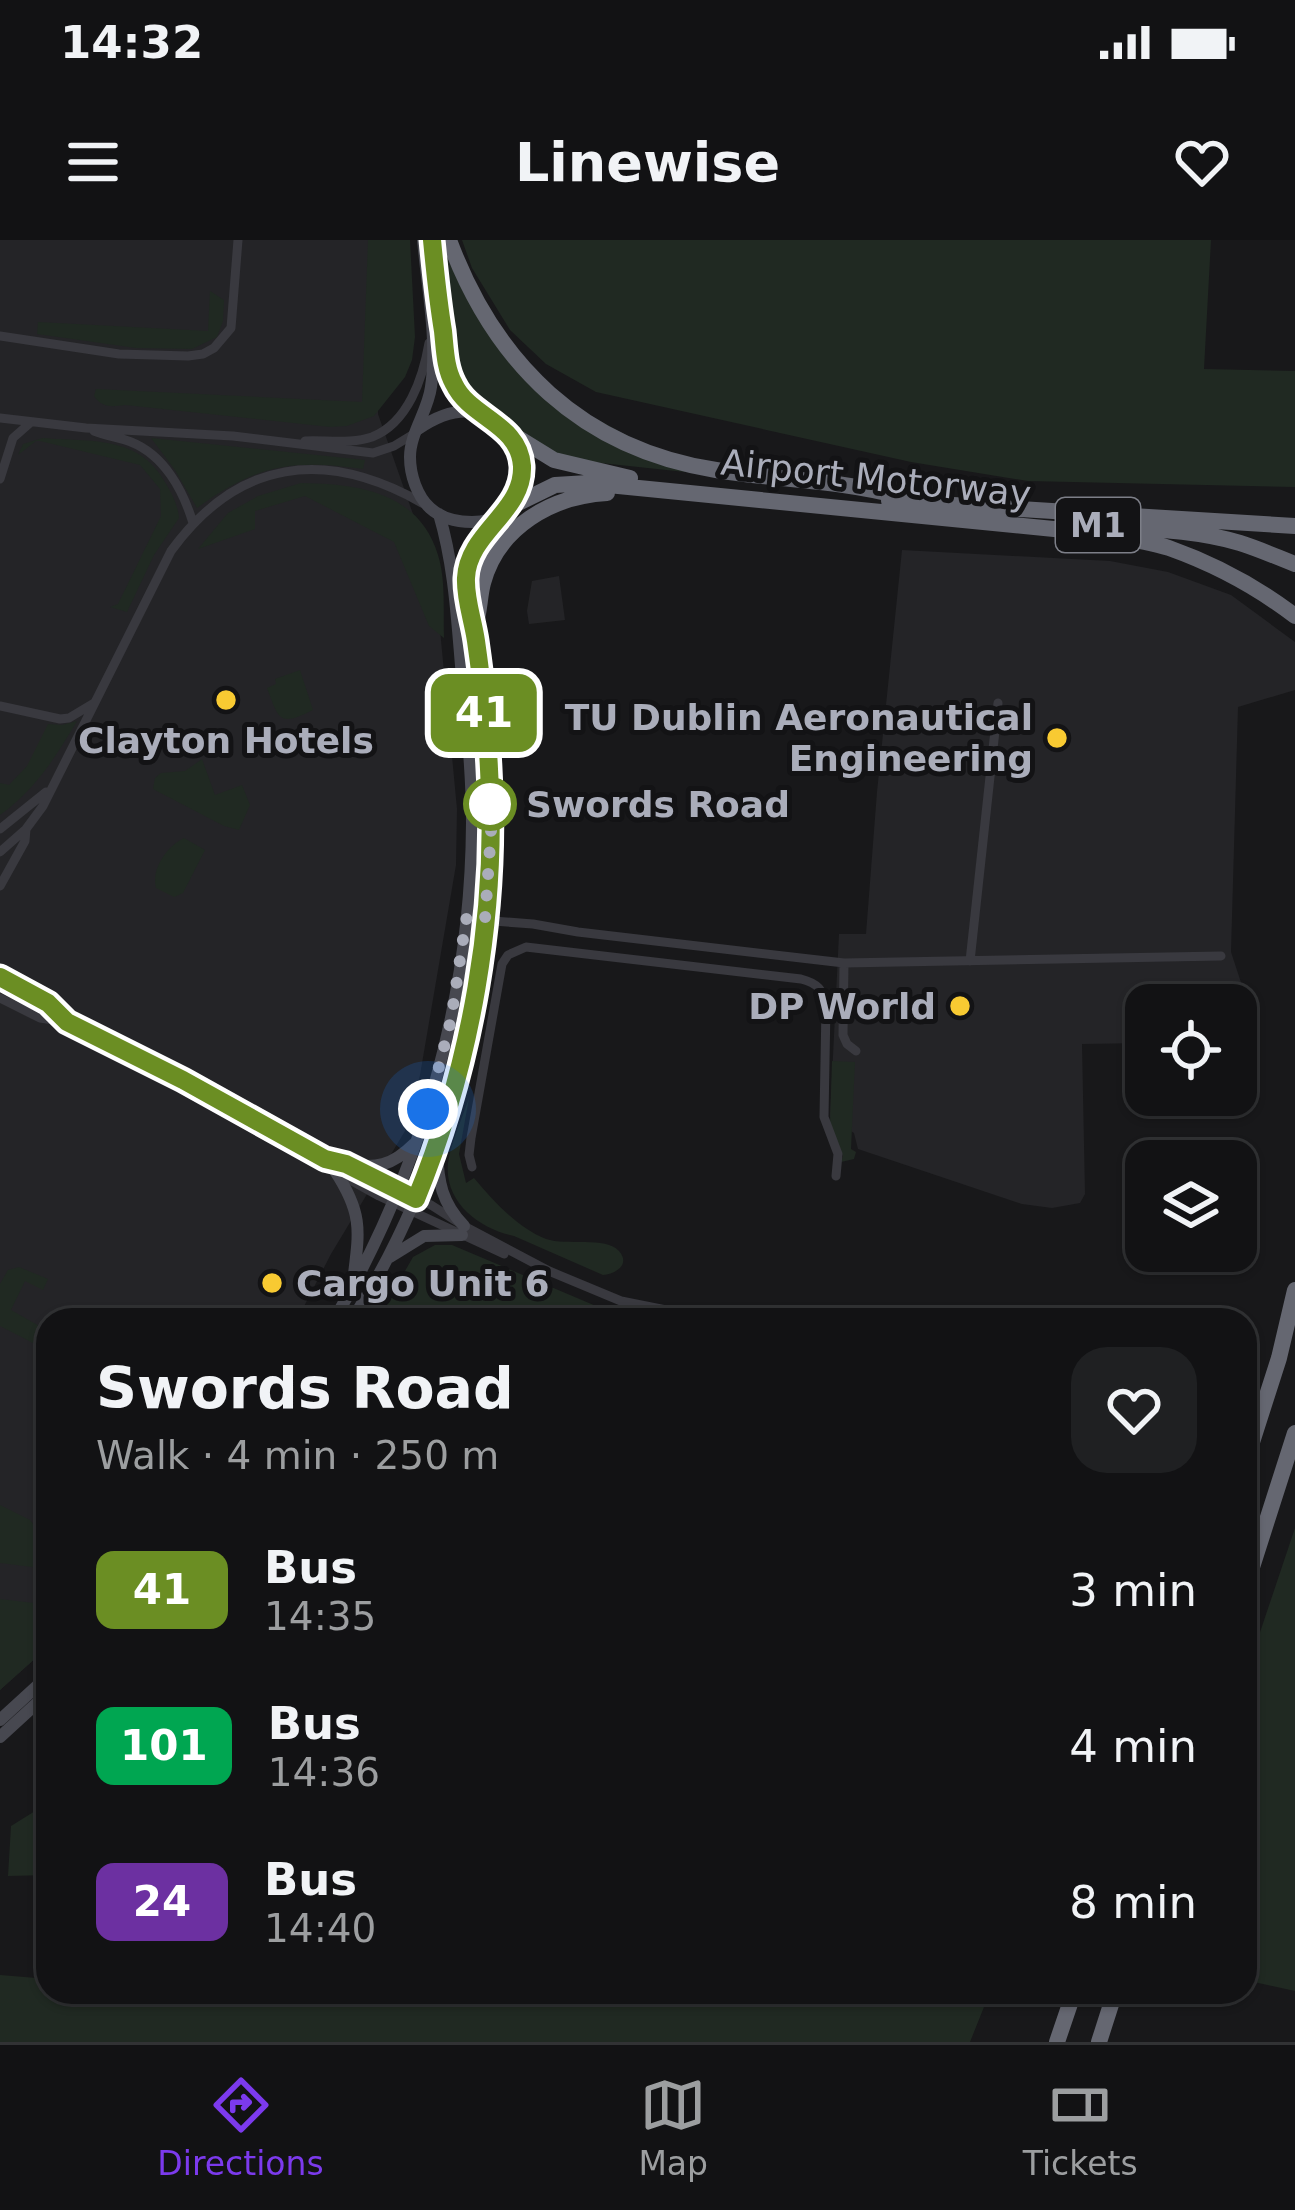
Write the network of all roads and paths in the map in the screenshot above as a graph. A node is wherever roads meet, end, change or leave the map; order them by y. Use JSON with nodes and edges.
{"nodes":[{"id":1,"x":238,"y":240,"type":"edge"},
{"id":2,"x":423,"y":240,"type":"edge"},
{"id":3,"x":435,"y":240,"type":"edge"},
{"id":4,"x":449,"y":240,"type":"edge"},
{"id":5,"x":437,"y":332,"type":"junction"},
{"id":6,"x":0,"y":336,"type":"edge"},
{"id":7,"x":488,"y":417,"type":"junction"},
{"id":8,"x":0,"y":418,"type":"edge"},
{"id":9,"x":31,"y":422,"type":"junction"},
{"id":10,"x":86,"y":428,"type":"junction"},
{"id":11,"x":417,"y":430,"type":"junction"},
{"id":12,"x":507,"y":431,"type":"junction"},
{"id":13,"x":286,"y":442,"type":"junction"},
{"id":14,"x":0,"y":479,"type":"edge"},
{"id":15,"x":668,"y":491,"type":"junction"},
{"id":16,"x":921,"y":502,"type":"junction"},
{"id":17,"x":433,"y":510,"type":"junction"},
{"id":18,"x":504,"y":511,"type":"junction"},
{"id":19,"x":896,"y":512,"type":"junction"},
{"id":20,"x":193,"y":523,"type":"junction"},
{"id":21,"x":1295,"y":526,"type":"edge"},
{"id":22,"x":1295,"y":564,"type":"edge"},
{"id":23,"x":1295,"y":616,"type":"edge"},
{"id":24,"x":474,"y":629,"type":"junction"},
{"id":25,"x":94,"y":703,"type":"junction"},
{"id":26,"x":998,"y":703,"type":"dead end"},
{"id":27,"x":0,"y":706,"type":"edge"},
{"id":28,"x":50,"y":788,"type":"junction"},
{"id":29,"x":0,"y":829,"type":"edge"},
{"id":30,"x":26,"y":829,"type":"junction"},
{"id":31,"x":2,"y":850,"type":"edge"},
{"id":32,"x":0,"y":886,"type":"edge"},
{"id":33,"x":466,"y":919,"type":"junction"},
{"id":34,"x":485,"y":920,"type":"junction"},
{"id":35,"x":1221,"y":956,"type":"dead end"},
{"id":36,"x":970,"y":961,"type":"junction"},
{"id":37,"x":844,"y":962,"type":"junction"},
{"id":38,"x":0,"y":977,"type":"edge"},
{"id":39,"x":0,"y":998,"type":"edge"},
{"id":40,"x":67,"y":1022,"type":"junction"},
{"id":41,"x":856,"y":1051,"type":"dead end"},
{"id":42,"x":419,"y":1138,"type":"junction"},
{"id":43,"x":436,"y":1144,"type":"junction"},
{"id":44,"x":472,"y":1167,"type":"dead end"},
{"id":45,"x":340,"y":1168,"type":"junction"},
{"id":46,"x":836,"y":1176,"type":"dead end"},
{"id":47,"x":396,"y":1197,"type":"junction"},
{"id":48,"x":413,"y":1205,"type":"junction"},
{"id":49,"x":463,"y":1231,"type":"junction"},
{"id":50,"x":389,"y":1258,"type":"junction"},
{"id":51,"x":352,"y":1289,"type":"junction"},
{"id":52,"x":1295,"y":1290,"type":"edge"},
{"id":53,"x":621,"y":1301,"type":"junction"},
{"id":54,"x":341,"y":1308,"type":"edge"},
{"id":55,"x":359,"y":1308,"type":"edge"},
{"id":56,"x":633,"y":1308,"type":"edge"},
{"id":57,"x":656,"y":1308,"type":"edge"},
{"id":58,"x":1295,"y":1310,"type":"edge"},
{"id":59,"x":1279,"y":1358,"type":"junction"},
{"id":60,"x":1257,"y":1427,"type":"edge"},
{"id":61,"x":1295,"y":1433,"type":"edge"},
{"id":62,"x":1257,"y":1551,"type":"edge"},
{"id":63,"x":36,"y":1687,"type":"edge"},
{"id":64,"x":36,"y":1704,"type":"edge"},
{"id":65,"x":0,"y":1720,"type":"edge"},
{"id":66,"x":0,"y":1737,"type":"edge"},
{"id":67,"x":1070,"y":2004,"type":"edge"},
{"id":68,"x":1111,"y":2004,"type":"edge"},
{"id":69,"x":1058,"y":2042,"type":"edge"},
{"id":70,"x":1099,"y":2042,"type":"edge"}],
"edges":[{"from":1,"to":6,"type":"street"},
{"from":2,"to":5,"type":"main road"},
{"from":3,"to":5,"type":"main road"},
{"from":4,"to":16,"type":"highway","number":"M1"},
{"from":5,"to":7,"type":"main road"},
{"from":5,"to":11,"type":"main road"},
{"from":5,"to":13,"type":"street"},
{"from":7,"to":11,"type":"main road"},
{"from":7,"to":12,"type":"main road"},
{"from":8,"to":9,"type":"street"},
{"from":9,"to":10,"type":"street"},
{"from":9,"to":14,"type":"street"},
{"from":10,"to":13,"type":"street"},
{"from":10,"to":20,"type":"street"},
{"from":11,"to":13,"type":"street"},
{"from":11,"to":17,"type":"main road"},
{"from":12,"to":16,"type":"highway","name":"Airport Motorway","number":"M1"},
{"from":12,"to":18,"type":"main road"},
{"from":15,"to":18,"type":"highway","name":"Airport Motorway","number":"M1"},
{"from":15,"to":19,"type":"highway","name":"Airport Motorway","number":"M1"},
{"from":15,"to":24,"type":"highway","number":"M1"},
{"from":16,"to":21,"type":"highway","name":"Airport Motorway","number":"M1"},
{"from":17,"to":18,"type":"main road"},
{"from":17,"to":20,"type":"street"},
{"from":17,"to":33,"type":"main road"},
{"from":18,"to":24,"type":"main road"},
{"from":19,"to":22,"type":"highway","number":"M1"},
{"from":19,"to":23,"type":"highway","name":"Airport Motorway","number":"M1"},
{"from":20,"to":25,"type":"street"},
{"from":24,"to":34,"type":"main road"},
{"from":25,"to":27,"type":"street"},
{"from":25,"to":28,"type":"street"},
{"from":26,"to":36,"type":"street"},
{"from":28,"to":29,"type":"street"},
{"from":28,"to":30,"type":"street"},
{"from":30,"to":31,"type":"street"},
{"from":30,"to":32,"type":"street"},
{"from":33,"to":34,"type":"street"},
{"from":33,"to":42,"type":"main road"},
{"from":34,"to":37,"type":"street"},
{"from":34,"to":43,"type":"main road"},
{"from":35,"to":36,"type":"street"},
{"from":36,"to":37,"type":"street"},
{"from":37,"to":41,"type":"street"},
{"from":38,"to":40,"type":"street"},
{"from":39,"to":40,"type":"street"},
{"from":40,"to":45,"type":"street"},
{"from":42,"to":45,"type":"main road"},
{"from":42,"to":47,"type":"main road"},
{"from":43,"to":48,"type":"main road"},
{"from":43,"to":49,"type":"main road"},
{"from":44,"to":46,"type":"street"},
{"from":45,"to":47,"type":"street"},
{"from":45,"to":51,"type":"main road"},
{"from":47,"to":48,"type":"street"},
{"from":47,"to":51,"type":"main road"},
{"from":48,"to":49,"type":"street"},
{"from":48,"to":50,"type":"main road"},
{"from":49,"to":50,"type":"main road"},
{"from":49,"to":53,"type":"street"},
{"from":50,"to":55,"type":"main road"},
{"from":51,"to":54,"type":"main road"},
{"from":52,"to":59,"type":"highway"},
{"from":53,"to":56,"type":"street"},
{"from":53,"to":57,"type":"street"},
{"from":58,"to":59,"type":"highway"},
{"from":59,"to":60,"type":"highway"},
{"from":61,"to":62,"type":"highway"},
{"from":63,"to":65,"type":"main road"},
{"from":64,"to":66,"type":"main road"},
{"from":67,"to":69,"type":"highway"},
{"from":68,"to":70,"type":"highway"}]}
